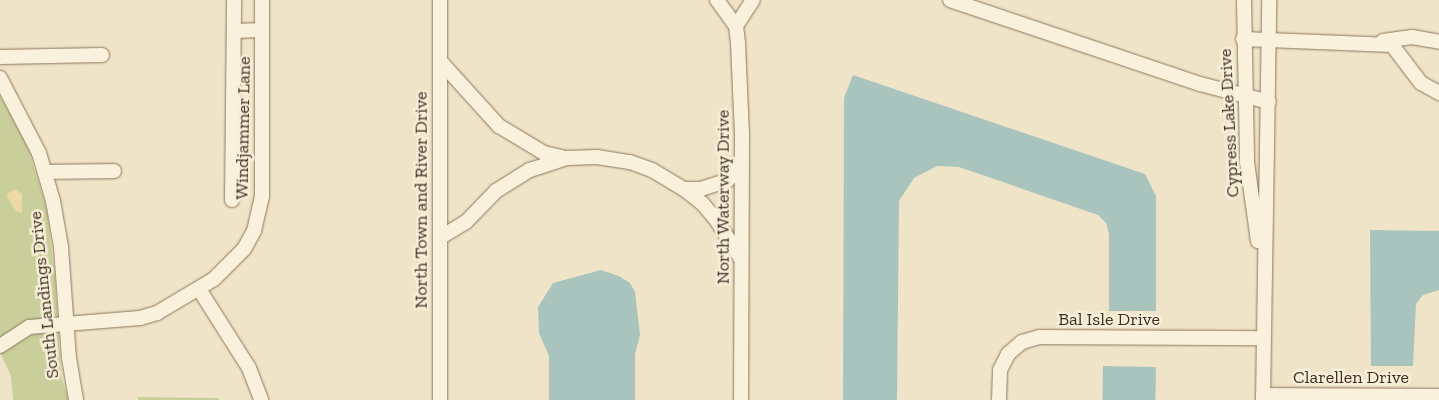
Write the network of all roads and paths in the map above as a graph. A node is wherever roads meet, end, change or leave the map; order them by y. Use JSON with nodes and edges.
{"nodes":[{"id":1,"x":234,"y":0,"type":"edge"},
{"id":2,"x":262,"y":0,"type":"edge"},
{"id":3,"x":440,"y":0,"type":"edge"},
{"id":4,"x":717,"y":0,"type":"edge"},
{"id":5,"x":754,"y":0,"type":"edge"},
{"id":6,"x":950,"y":0,"type":"edge"},
{"id":7,"x":1244,"y":0,"type":"edge"},
{"id":8,"x":1268,"y":0,"type":"edge"},
{"id":9,"x":736,"y":26,"type":"junction"},
{"id":10,"x":262,"y":30,"type":"junction"},
{"id":11,"x":234,"y":31,"type":"junction"},
{"id":12,"x":1243,"y":39,"type":"junction"},
{"id":13,"x":1269,"y":40,"type":"junction"},
{"id":14,"x":1372,"y":42,"type":"junction"},
{"id":15,"x":1439,"y":42,"type":"edge"},
{"id":16,"x":102,"y":55,"type":"dead end"},
{"id":17,"x":0,"y":57,"type":"edge"},
{"id":18,"x":440,"y":60,"type":"junction"},
{"id":19,"x":0,"y":78,"type":"edge"},
{"id":20,"x":1439,"y":92,"type":"edge"},
{"id":21,"x":1244,"y":96,"type":"junction"},
{"id":22,"x":1269,"y":102,"type":"junction"},
{"id":23,"x":568,"y":158,"type":"junction"},
{"id":24,"x":741,"y":165,"type":"junction"},
{"id":25,"x":114,"y":171,"type":"dead end"},
{"id":26,"x":46,"y":172,"type":"junction"},
{"id":27,"x":684,"y":189,"type":"junction"},
{"id":28,"x":232,"y":200,"type":"dead end"},
{"id":29,"x":441,"y":237,"type":"junction"},
{"id":30,"x":741,"y":259,"type":"junction"},
{"id":31,"x":1262,"y":274,"type":"junction"},
{"id":32,"x":199,"y":289,"type":"junction"},
{"id":33,"x":67,"y":324,"type":"junction"},
{"id":34,"x":1263,"y":338,"type":"junction"},
{"id":35,"x":0,"y":346,"type":"edge"},
{"id":36,"x":1439,"y":396,"type":"edge"},
{"id":37,"x":1263,"y":397,"type":"edge"},
{"id":38,"x":76,"y":400,"type":"edge"},
{"id":39,"x":261,"y":400,"type":"edge"},
{"id":40,"x":440,"y":400,"type":"edge"},
{"id":41,"x":742,"y":400,"type":"edge"},
{"id":42,"x":999,"y":400,"type":"edge"}],
"edges":[{"from":1,"to":11,"type":"street"},
{"from":2,"to":10,"type":"street","name":"Windjammer Lane"},
{"from":3,"to":18,"type":"street","name":"North Town and River Drive"},
{"from":4,"to":9,"type":"street"},
{"from":5,"to":9,"type":"street"},
{"from":6,"to":21,"type":"street"},
{"from":7,"to":12,"type":"street","name":"Cypress Lake Drive"},
{"from":8,"to":13,"type":"street","name":"Cypress Lake Drive"},
{"from":9,"to":24,"type":"street","name":"North Waterway Drive"},
{"from":10,"to":11,"type":"street"},
{"from":10,"to":32,"type":"street","name":"Windjammer Lane"},
{"from":11,"to":28,"type":"street"},
{"from":12,"to":13,"type":"street"},
{"from":12,"to":21,"type":"street","name":"Cypress Lake Drive"},
{"from":13,"to":14,"type":"street"},
{"from":13,"to":22,"type":"street","name":"Cypress Lake Drive"},
{"from":14,"to":15,"type":"street"},
{"from":14,"to":20,"type":"street"},
{"from":16,"to":17,"type":"street"},
{"from":18,"to":23,"type":"street"},
{"from":18,"to":29,"type":"street","name":"North Town and River Drive"},
{"from":19,"to":26,"type":"street","name":"South Landings Drive"},
{"from":21,"to":22,"type":"street"},
{"from":21,"to":31,"type":"street","name":"Cypress Lake Drive"},
{"from":22,"to":31,"type":"street","name":"Cypress Lake Drive"},
{"from":23,"to":27,"type":"street"},
{"from":23,"to":29,"type":"street"},
{"from":24,"to":27,"type":"street"},
{"from":24,"to":30,"type":"street","name":"North Waterway Drive"},
{"from":25,"to":26,"type":"street"},
{"from":26,"to":33,"type":"street","name":"South Landings Drive"},
{"from":27,"to":30,"type":"street"},
{"from":29,"to":40,"type":"street","name":"North Town and River Drive"},
{"from":30,"to":41,"type":"street","name":"North Waterway Drive"},
{"from":31,"to":34,"type":"street","name":"Cypress Lake Drive"},
{"from":32,"to":33,"type":"street","name":"Windjammer Lane"},
{"from":32,"to":39,"type":"street"},
{"from":33,"to":35,"type":"street","name":"Windjammer Lane"},
{"from":33,"to":38,"type":"street","name":"South Landings Drive"},
{"from":34,"to":37,"type":"street","name":"Cypress Lake Drive"},
{"from":34,"to":42,"type":"street","name":"Bal Isle Drive"},
{"from":36,"to":37,"type":"street","name":"Clarellen Drive"}]}
